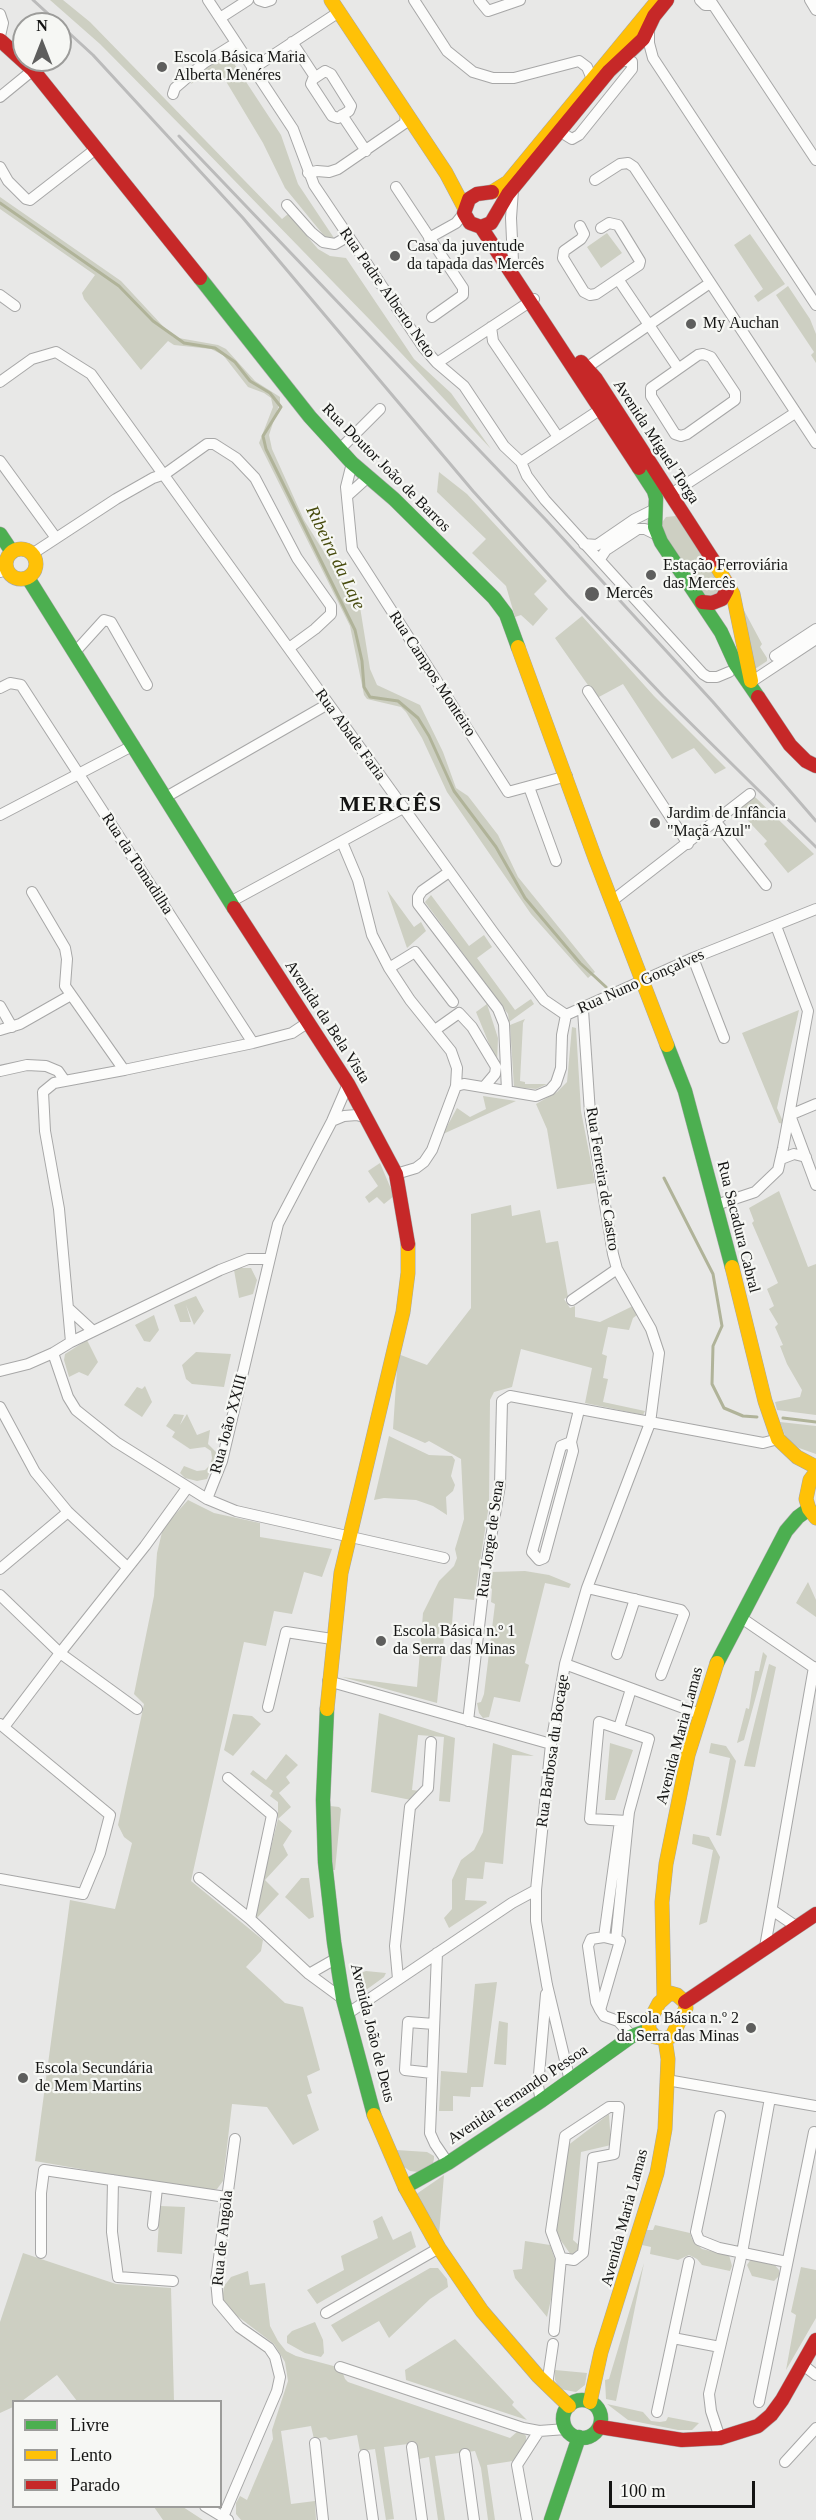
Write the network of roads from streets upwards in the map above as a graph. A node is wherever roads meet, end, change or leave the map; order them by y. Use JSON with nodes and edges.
{"nodes":[{"id":1,"x":208,"y":0,"type":"edge"},
{"id":2,"x":248,"y":0,"type":"edge"},
{"id":3,"x":259,"y":0,"type":"edge"},
{"id":4,"x":272,"y":0,"type":"edge"},
{"id":5,"x":414,"y":0,"type":"edge"},
{"id":6,"x":479,"y":0,"type":"edge"},
{"id":7,"x":520,"y":0,"type":"edge"},
{"id":8,"x":658,"y":0,"type":"edge"},
{"id":9,"x":667,"y":0,"type":"edge"},
{"id":10,"x":700,"y":0,"type":"edge"},
{"id":11,"x":810,"y":0,"type":"edge"},
{"id":12,"x":711,"y":2,"type":"edge"},
{"id":13,"x":336,"y":4,"type":"edge"},
{"id":14,"x":816,"y":10,"type":"edge"},
{"id":15,"x":0,"y":14,"type":"edge"},
{"id":16,"x":220,"y":18,"type":"junction"},
{"id":17,"x":644,"y":27,"type":"junction"},
{"id":18,"x":0,"y":36,"type":"edge"},
{"id":19,"x":0,"y":40,"type":"edge"},
{"id":20,"x":292,"y":42,"type":"junction"},
{"id":21,"x":236,"y":43,"type":"junction"},
{"id":22,"x":635,"y":48,"type":"junction"},
{"id":23,"x":12,"y":51,"type":"edge"},
{"id":24,"x":653,"y":58,"type":"junction"},
{"id":25,"x":252,"y":69,"type":"junction"},
{"id":26,"x":29,"y":72,"type":"edge"},
{"id":27,"x":35,"y":72,"type":"edge"},
{"id":28,"x":315,"y":77,"type":"junction"},
{"id":29,"x":592,"y":80,"type":"junction"},
{"id":30,"x":173,"y":94,"type":"dead end"},
{"id":31,"x":0,"y":97,"type":"edge"},
{"id":32,"x":406,"y":113,"type":"junction"},
{"id":33,"x":342,"y":115,"type":"junction"},
{"id":34,"x":97,"y":148,"type":"junction"},
{"id":35,"x":366,"y":151,"type":"junction"},
{"id":36,"x":816,"y":160,"type":"edge"},
{"id":37,"x":0,"y":167,"type":"edge"},
{"id":38,"x":308,"y":173,"type":"junction"},
{"id":39,"x":595,"y":180,"type":"dead end"},
{"id":40,"x":513,"y":187,"type":"junction"},
{"id":41,"x":396,"y":188,"type":"dead end"},
{"id":42,"x":482,"y":195,"type":"junction"},
{"id":43,"x":287,"y":205,"type":"dead end"},
{"id":44,"x":496,"y":214,"type":"junction"},
{"id":45,"x":467,"y":219,"type":"junction"},
{"id":46,"x":580,"y":226,"type":"dead end"},
{"id":47,"x":601,"y":228,"type":"dead end"},
{"id":48,"x":347,"y":237,"type":"junction"},
{"id":49,"x":429,"y":238,"type":"junction"},
{"id":50,"x":513,"y":261,"type":"junction"},
{"id":51,"x":618,"y":279,"type":"junction"},
{"id":52,"x":710,"y":283,"type":"junction"},
{"id":53,"x":0,"y":295,"type":"edge"},
{"id":54,"x":534,"y":299,"type":"junction"},
{"id":55,"x":816,"y":305,"type":"edge"},
{"id":56,"x":15,"y":306,"type":"dead end"},
{"id":57,"x":432,"y":317,"type":"dead end"},
{"id":58,"x":649,"y":325,"type":"junction"},
{"id":59,"x":491,"y":327,"type":"junction"},
{"id":60,"x":437,"y":363,"type":"junction"},
{"id":61,"x":586,"y":368,"type":"junction"},
{"id":62,"x":678,"y":368,"type":"junction"},
{"id":63,"x":0,"y":382,"type":"edge"},
{"id":64,"x":601,"y":409,"type":"junction"},
{"id":65,"x":380,"y":410,"type":"dead end"},
{"id":66,"x":795,"y":412,"type":"junction"},
{"id":67,"x":558,"y":437,"type":"junction"},
{"id":68,"x":816,"y":444,"type":"edge"},
{"id":69,"x":341,"y":448,"type":"junction"},
{"id":70,"x":0,"y":461,"type":"edge"},
{"id":71,"x":521,"y":462,"type":"junction"},
{"id":72,"x":352,"y":463,"type":"junction"},
{"id":73,"x":165,"y":474,"type":"junction"},
{"id":74,"x":368,"y":477,"type":"junction"},
{"id":75,"x":671,"y":494,"type":"junction"},
{"id":76,"x":347,"y":496,"type":"junction"},
{"id":77,"x":683,"y":512,"type":"junction"},
{"id":78,"x":656,"y":521,"type":"junction"},
{"id":79,"x":0,"y":534,"type":"edge"},
{"id":80,"x":56,"y":538,"type":"junction"},
{"id":81,"x":584,"y":544,"type":"junction"},
{"id":82,"x":12,"y":552,"type":"junction"},
{"id":83,"x":32,"y":554,"type":"junction"},
{"id":84,"x":600,"y":559,"type":"junction"},
{"id":85,"x":3,"y":570,"type":"edge"},
{"id":86,"x":28,"y":578,"type":"junction"},
{"id":87,"x":728,"y":583,"type":"junction"},
{"id":88,"x":702,"y":602,"type":"junction"},
{"id":89,"x":816,"y":629,"type":"edge"},
{"id":90,"x":816,"y":639,"type":"edge"},
{"id":91,"x":289,"y":648,"type":"junction"},
{"id":92,"x":75,"y":652,"type":"junction"},
{"id":93,"x":775,"y":656,"type":"dead end"},
{"id":94,"x":729,"y":672,"type":"dead end"},
{"id":95,"x":751,"y":682,"type":"junction"},
{"id":96,"x":147,"y":685,"type":"dead end"},
{"id":97,"x":0,"y":688,"type":"edge"},
{"id":98,"x":588,"y":691,"type":"dead end"},
{"id":99,"x":758,"y":697,"type":"junction"},
{"id":100,"x":328,"y":704,"type":"junction"},
{"id":101,"x":134,"y":745,"type":"junction"},
{"id":102,"x":816,"y":766,"type":"edge"},
{"id":103,"x":79,"y":775,"type":"junction"},
{"id":104,"x":567,"y":776,"type":"junction"},
{"id":105,"x":529,"y":787,"type":"junction"},
{"id":106,"x":750,"y":794,"type":"dead end"},
{"id":107,"x":166,"y":796,"type":"junction"},
{"id":108,"x":403,"y":808,"type":"junction"},
{"id":109,"x":0,"y":815,"type":"edge"},
{"id":110,"x":716,"y":822,"type":"junction"},
{"id":111,"x":342,"y":842,"type":"junction"},
{"id":112,"x":688,"y":844,"type":"junction"},
{"id":113,"x":556,"y":861,"type":"dead end"},
{"id":114,"x":449,"y":872,"type":"junction"},
{"id":115,"x":766,"y":885,"type":"dead end"},
{"id":116,"x":32,"y":892,"type":"dead end"},
{"id":117,"x":232,"y":901,"type":"junction"},
{"id":118,"x":612,"y":901,"type":"junction"},
{"id":119,"x":816,"y":909,"type":"edge"},
{"id":120,"x":776,"y":926,"type":"junction"},
{"id":121,"x":693,"y":958,"type":"junction"},
{"id":122,"x":389,"y":968,"type":"junction"},
{"id":123,"x":642,"y":980,"type":"junction"},
{"id":124,"x":71,"y":995,"type":"junction"},
{"id":125,"x":453,"y":1002,"type":"dead end"},
{"id":126,"x":0,"y":1006,"type":"edge"},
{"id":127,"x":583,"y":1010,"type":"junction"},
{"id":128,"x":566,"y":1016,"type":"junction"},
{"id":129,"x":307,"y":1023,"type":"junction"},
{"id":130,"x":12,"y":1027,"type":"junction"},
{"id":131,"x":0,"y":1030,"type":"edge"},
{"id":132,"x":435,"y":1030,"type":"junction"},
{"id":133,"x":724,"y":1038,"type":"dead end"},
{"id":134,"x":253,"y":1043,"type":"junction"},
{"id":135,"x":124,"y":1070,"type":"junction"},
{"id":136,"x":0,"y":1071,"type":"edge"},
{"id":137,"x":65,"y":1081,"type":"junction"},
{"id":138,"x":348,"y":1084,"type":"junction"},
{"id":139,"x":456,"y":1086,"type":"junction"},
{"id":140,"x":484,"y":1087,"type":"junction"},
{"id":141,"x":507,"y":1091,"type":"junction"},
{"id":142,"x":816,"y":1104,"type":"edge"},
{"id":143,"x":790,"y":1114,"type":"junction"},
{"id":144,"x":367,"y":1118,"type":"junction"},
{"id":145,"x":332,"y":1121,"type":"junction"},
{"id":146,"x":806,"y":1157,"type":"junction"},
{"id":147,"x":781,"y":1159,"type":"junction"},
{"id":148,"x":396,"y":1174,"type":"junction"},
{"id":149,"x":816,"y":1185,"type":"edge"},
{"id":150,"x":716,"y":1205,"type":"junction"},
{"id":151,"x":269,"y":1259,"type":"junction"},
{"id":152,"x":616,"y":1269,"type":"junction"},
{"id":153,"x":572,"y":1300,"type":"dead end"},
{"id":154,"x":68,"y":1308,"type":"junction"},
{"id":155,"x":93,"y":1331,"type":"junction"},
{"id":156,"x":71,"y":1342,"type":"junction"},
{"id":157,"x":53,"y":1353,"type":"junction"},
{"id":158,"x":0,"y":1371,"type":"edge"},
{"id":159,"x":0,"y":1407,"type":"edge"},
{"id":160,"x":579,"y":1410,"type":"junction"},
{"id":161,"x":650,"y":1424,"type":"junction"},
{"id":162,"x":778,"y":1439,"type":"junction"},
{"id":163,"x":571,"y":1442,"type":"junction"},
{"id":164,"x":816,"y":1467,"type":"edge"},
{"id":165,"x":816,"y":1472,"type":"edge"},
{"id":166,"x":187,"y":1488,"type":"junction"},
{"id":167,"x":207,"y":1499,"type":"junction"},
{"id":168,"x":68,"y":1512,"type":"junction"},
{"id":169,"x":812,"y":1513,"type":"edge"},
{"id":170,"x":349,"y":1536,"type":"junction"},
{"id":171,"x":444,"y":1558,"type":"dead end"},
{"id":172,"x":127,"y":1568,"type":"junction"},
{"id":173,"x":0,"y":1569,"type":"edge"},
{"id":174,"x":587,"y":1588,"type":"junction"},
{"id":175,"x":0,"y":1595,"type":"edge"},
{"id":176,"x":635,"y":1599,"type":"junction"},
{"id":177,"x":740,"y":1617,"type":"junction"},
{"id":178,"x":332,"y":1639,"type":"junction"},
{"id":179,"x":60,"y":1653,"type":"junction"},
{"id":180,"x":617,"y":1654,"type":"dead end"},
{"id":181,"x":565,"y":1664,"type":"junction"},
{"id":182,"x":815,"y":1668,"type":"edge"},
{"id":183,"x":661,"y":1675,"type":"dead end"},
{"id":184,"x":328,"y":1681,"type":"junction"},
{"id":185,"x":631,"y":1689,"type":"junction"},
{"id":186,"x":268,"y":1707,"type":"dead end"},
{"id":187,"x":137,"y":1709,"type":"dead end"},
{"id":188,"x":700,"y":1714,"type":"junction"},
{"id":189,"x":468,"y":1721,"type":"junction"},
{"id":190,"x":2,"y":1726,"type":"edge"},
{"id":191,"x":619,"y":1728,"type":"junction"},
{"id":192,"x":431,"y":1742,"type":"dead end"},
{"id":193,"x":551,"y":1744,"type":"junction"},
{"id":194,"x":228,"y":1778,"type":"dead end"},
{"id":195,"x":624,"y":1821,"type":"junction"},
{"id":196,"x":199,"y":1878,"type":"dead end"},
{"id":197,"x":0,"y":1879,"type":"edge"},
{"id":198,"x":536,"y":1890,"type":"junction"},
{"id":199,"x":772,"y":1910,"type":"junction"},
{"id":200,"x":816,"y":1914,"type":"edge"},
{"id":201,"x":249,"y":1919,"type":"junction"},
{"id":202,"x":797,"y":1926,"type":"junction"},
{"id":203,"x":604,"y":1937,"type":"junction"},
{"id":204,"x":616,"y":1940,"type":"junction"},
{"id":205,"x":765,"y":1947,"type":"junction"},
{"id":206,"x":437,"y":1953,"type":"junction"},
{"id":207,"x":336,"y":1958,"type":"junction"},
{"id":208,"x":309,"y":1974,"type":"junction"},
{"id":209,"x":398,"y":1979,"type":"junction"},
{"id":210,"x":547,"y":1985,"type":"junction"},
{"id":211,"x":664,"y":1997,"type":"junction"},
{"id":212,"x":343,"y":1999,"type":"junction"},
{"id":213,"x":685,"y":2002,"type":"junction"},
{"id":214,"x":600,"y":2010,"type":"junction"},
{"id":215,"x":347,"y":2014,"type":"junction"},
{"id":216,"x":434,"y":2024,"type":"junction"},
{"id":217,"x":649,"y":2030,"type":"junction"},
{"id":218,"x":632,"y":2036,"type":"junction"},
{"id":219,"x":665,"y":2039,"type":"junction"},
{"id":220,"x":432,"y":2073,"type":"junction"},
{"id":221,"x":667,"y":2080,"type":"junction"},
{"id":222,"x":570,"y":2081,"type":"junction"},
{"id":223,"x":770,"y":2098,"type":"junction"},
{"id":224,"x":541,"y":2101,"type":"junction"},
{"id":225,"x":816,"y":2106,"type":"edge"},
{"id":226,"x":720,"y":2116,"type":"dead end"},
{"id":227,"x":814,"y":2132,"type":"dead end"},
{"id":228,"x":235,"y":2139,"type":"dead end"},
{"id":229,"x":448,"y":2163,"type":"junction"},
{"id":230,"x":113,"y":2180,"type":"junction"},
{"id":231,"x":405,"y":2187,"type":"junction"},
{"id":232,"x":157,"y":2188,"type":"junction"},
{"id":233,"x":226,"y":2197,"type":"junction"},
{"id":234,"x":153,"y":2225,"type":"dead end"},
{"id":235,"x":439,"y":2248,"type":"junction"},
{"id":236,"x":41,"y":2253,"type":"dead end"},
{"id":237,"x":742,"y":2253,"type":"junction"},
{"id":238,"x":561,"y":2258,"type":"junction"},
{"id":239,"x":689,"y":2262,"type":"dead end"},
{"id":240,"x":787,"y":2262,"type":"junction"},
{"id":241,"x":173,"y":2281,"type":"dead end"},
{"id":242,"x":326,"y":2313,"type":"dead end"},
{"id":243,"x":554,"y":2331,"type":"dead end"},
{"id":244,"x":673,"y":2338,"type":"junction"},
{"id":245,"x":816,"y":2340,"type":"edge"},
{"id":246,"x":553,"y":2344,"type":"dead end"},
{"id":247,"x":720,"y":2347,"type":"junction"},
{"id":248,"x":803,"y":2365,"type":"junction"},
{"id":249,"x":340,"y":2367,"type":"dead end"},
{"id":250,"x":816,"y":2375,"type":"edge"},
{"id":251,"x":547,"y":2385,"type":"junction"},
{"id":252,"x":590,"y":2402,"type":"junction"},
{"id":253,"x":759,"y":2402,"type":"dead end"},
{"id":254,"x":569,"y":2406,"type":"junction"},
{"id":255,"x":657,"y":2412,"type":"dead end"},
{"id":256,"x":600,"y":2427,"type":"junction"},
{"id":257,"x":816,"y":2428,"type":"edge"},
{"id":258,"x":566,"y":2429,"type":"junction"},
{"id":259,"x":539,"y":2431,"type":"junction"},
{"id":260,"x":579,"y":2437,"type":"junction"},
{"id":261,"x":720,"y":2438,"type":"junction"},
{"id":262,"x":315,"y":2443,"type":"dead end"},
{"id":263,"x":412,"y":2447,"type":"dead end"},
{"id":264,"x":465,"y":2454,"type":"dead end"},
{"id":265,"x":364,"y":2455,"type":"dead end"},
{"id":266,"x":785,"y":2462,"type":"dead end"},
{"id":267,"x":208,"y":2508,"type":"edge"},
{"id":268,"x":226,"y":2518,"type":"edge"},
{"id":269,"x":322,"y":2520,"type":"edge"},
{"id":270,"x":373,"y":2520,"type":"edge"},
{"id":271,"x":422,"y":2520,"type":"edge"},
{"id":272,"x":474,"y":2520,"type":"edge"},
{"id":273,"x":527,"y":2520,"type":"edge"},
{"id":274,"x":551,"y":2520,"type":"edge"}],
"edges":[{"from":1,"to":16,"type":"street","name":"Rua Padre Alberto Neto"},
{"from":2,"to":16,"type":"street"},
{"from":3,"to":4,"type":"street"},
{"from":5,"to":29,"type":"street"},
{"from":6,"to":7,"type":"street"},
{"from":8,"to":17,"type":"street"},
{"from":9,"to":17,"type":"street"},
{"from":10,"to":12,"type":"street"},
{"from":11,"to":14,"type":"street"},
{"from":12,"to":36,"type":"street"},
{"from":13,"to":20,"type":"street"},
{"from":13,"to":32,"type":"street","name":"Avenida Miguel Torga"},
{"from":13,"to":42,"type":"street"},
{"from":15,"to":18,"type":"street"},
{"from":16,"to":21,"type":"street","name":"Rua Padre Alberto Neto"},
{"from":17,"to":22,"type":"street"},
{"from":17,"to":24,"type":"street"},
{"from":17,"to":29,"type":"street"},
{"from":19,"to":23,"type":"street","name":"Rua Doutor João de Barros"},
{"from":20,"to":25,"type":"street"},
{"from":20,"to":28,"type":"street"},
{"from":21,"to":25,"type":"street","name":"Rua Padre Alberto Neto"},
{"from":21,"to":30,"type":"street"},
{"from":22,"to":24,"type":"street"},
{"from":22,"to":40,"type":"street"},
{"from":24,"to":55,"type":"street"},
{"from":25,"to":38,"type":"street","name":"Rua Padre Alberto Neto"},
{"from":26,"to":31,"type":"street"},
{"from":27,"to":34,"type":"street","name":"Rua Doutor João de Barros"},
{"from":28,"to":33,"type":"street"},
{"from":28,"to":33,"type":"street"},
{"from":29,"to":42,"type":"street"},
{"from":32,"to":35,"type":"street"},
{"from":32,"to":45,"type":"street","name":"Avenida Miguel Torga"},
{"from":33,"to":35,"type":"street"},
{"from":34,"to":37,"type":"street"},
{"from":34,"to":69,"type":"street","name":"Rua Doutor João de Barros"},
{"from":35,"to":38,"type":"street"},
{"from":38,"to":48,"type":"street","name":"Rua Padre Alberto Neto"},
{"from":39,"to":52,"type":"street"},
{"from":40,"to":44,"type":"street"},
{"from":40,"to":50,"type":"street"},
{"from":41,"to":49,"type":"street"},
{"from":42,"to":44,"type":"street"},
{"from":42,"to":45,"type":"street"},
{"from":43,"to":48,"type":"street"},
{"from":44,"to":45,"type":"street"},
{"from":44,"to":50,"type":"street","name":"Avenida Miguel Torga"},
{"from":45,"to":49,"type":"street"},
{"from":45,"to":54,"type":"street","name":"Avenida Miguel Torga"},
{"from":46,"to":51,"type":"street"},
{"from":47,"to":51,"type":"street"},
{"from":48,"to":60,"type":"street","name":"Rua Padre Alberto Neto"},
{"from":49,"to":57,"type":"street"},
{"from":50,"to":54,"type":"street","name":"Avenida Miguel Torga"},
{"from":51,"to":58,"type":"street"},
{"from":52,"to":58,"type":"street"},
{"from":52,"to":66,"type":"street"},
{"from":53,"to":56,"type":"street"},
{"from":54,"to":59,"type":"street"},
{"from":54,"to":61,"type":"street","name":"Avenida Miguel Torga"},
{"from":54,"to":64,"type":"street","name":"Avenida Miguel Torga"},
{"from":58,"to":61,"type":"street"},
{"from":58,"to":62,"type":"street"},
{"from":59,"to":60,"type":"street"},
{"from":59,"to":67,"type":"street"},
{"from":60,"to":71,"type":"street","name":"Rua Padre Alberto Neto"},
{"from":61,"to":75,"type":"street","name":"Avenida Miguel Torga"},
{"from":62,"to":62,"type":"street"},
{"from":63,"to":73,"type":"street","name":"Rua Abade Faria"},
{"from":64,"to":67,"type":"street"},
{"from":64,"to":78,"type":"street","name":"Avenida Miguel Torga"},
{"from":65,"to":69,"type":"street"},
{"from":66,"to":68,"type":"street"},
{"from":66,"to":75,"type":"street"},
{"from":67,"to":71,"type":"street"},
{"from":69,"to":72,"type":"street","name":"Rua Doutor João de Barros"},
{"from":70,"to":80,"type":"street"},
{"from":71,"to":81,"type":"street","name":"Rua Padre Alberto Neto"},
{"from":72,"to":74,"type":"street","name":"Rua Doutor João de Barros"},
{"from":72,"to":76,"type":"street","name":"Rua Campos Monteiro"},
{"from":73,"to":80,"type":"street"},
{"from":73,"to":91,"type":"street","name":"Rua Abade Faria"},
{"from":73,"to":91,"type":"street"},
{"from":74,"to":76,"type":"street"},
{"from":74,"to":104,"type":"street","name":"Rua Doutor João de Barros"},
{"from":75,"to":77,"type":"street","name":"Avenida Miguel Torga"},
{"from":76,"to":105,"type":"street","name":"Rua Campos Monteiro"},
{"from":77,"to":78,"type":"street"},
{"from":77,"to":87,"type":"street","name":"Avenida Miguel Torga"},
{"from":78,"to":81,"type":"street"},
{"from":78,"to":84,"type":"street"},
{"from":78,"to":88,"type":"street","name":"Avenida Miguel Torga"},
{"from":79,"to":82,"type":"street"},
{"from":80,"to":83,"type":"street"},
{"from":81,"to":84,"type":"street","name":"Rua Padre Alberto Neto"},
{"from":82,"to":83,"type":"street"},
{"from":82,"to":85,"type":"street"},
{"from":83,"to":86,"type":"street"},
{"from":84,"to":94,"type":"street","name":"Rua Padre Alberto Neto"},
{"from":85,"to":86,"type":"street"},
{"from":86,"to":92,"type":"street","name":"Avenida da Bela Vista"},
{"from":87,"to":88,"type":"street"},
{"from":87,"to":95,"type":"street","name":"Avenida Miguel Torga"},
{"from":88,"to":99,"type":"street","name":"Avenida Miguel Torga"},
{"from":89,"to":93,"type":"street"},
{"from":90,"to":95,"type":"street"},
{"from":91,"to":100,"type":"street","name":"Rua Abade Faria"},
{"from":92,"to":96,"type":"street"},
{"from":92,"to":101,"type":"street","name":"Avenida da Bela Vista"},
{"from":95,"to":99,"type":"street","name":"Avenida Miguel Torga"},
{"from":97,"to":103,"type":"street","name":"Rua da Tomadilha"},
{"from":98,"to":112,"type":"street"},
{"from":99,"to":102,"type":"street","name":"Avenida Miguel Torga"},
{"from":100,"to":107,"type":"street"},
{"from":100,"to":108,"type":"street","name":"Rua Abade Faria"},
{"from":101,"to":103,"type":"street"},
{"from":101,"to":107,"type":"street","name":"Avenida da Bela Vista"},
{"from":103,"to":109,"type":"street"},
{"from":103,"to":134,"type":"street","name":"Rua da Tomadilha"},
{"from":104,"to":105,"type":"street","name":"Rua Campos Monteiro"},
{"from":104,"to":118,"type":"street","name":"Rua Doutor João de Barros"},
{"from":105,"to":113,"type":"street"},
{"from":106,"to":110,"type":"street"},
{"from":107,"to":117,"type":"street","name":"Avenida da Bela Vista"},
{"from":108,"to":111,"type":"street"},
{"from":108,"to":114,"type":"street","name":"Rua Abade Faria"},
{"from":110,"to":112,"type":"street"},
{"from":110,"to":115,"type":"street"},
{"from":111,"to":117,"type":"street"},
{"from":111,"to":122,"type":"street"},
{"from":112,"to":118,"type":"street"},
{"from":114,"to":128,"type":"street","name":"Rua Abade Faria"},
{"from":114,"to":141,"type":"street"},
{"from":116,"to":124,"type":"street"},
{"from":117,"to":129,"type":"street","name":"Avenida da Bela Vista"},
{"from":118,"to":123,"type":"street","name":"Rua Doutor João de Barros"},
{"from":119,"to":120,"type":"street","name":"Rua Nuno Gonçalves"},
{"from":120,"to":121,"type":"street","name":"Rua Nuno Gonçalves"},
{"from":120,"to":143,"type":"street"},
{"from":121,"to":123,"type":"street","name":"Rua Nuno Gonçalves"},
{"from":121,"to":133,"type":"street"},
{"from":122,"to":125,"type":"street"},
{"from":122,"to":132,"type":"street"},
{"from":123,"to":127,"type":"street","name":"Rua Nuno Gonçalves"},
{"from":123,"to":150,"type":"street","name":"Rua Sacadura Cabral"},
{"from":124,"to":130,"type":"street"},
{"from":124,"to":135,"type":"street"},
{"from":126,"to":130,"type":"street"},
{"from":127,"to":128,"type":"street","name":"Rua Nuno Gonçalves"},
{"from":127,"to":152,"type":"street","name":"Rua Ferreira de Castro"},
{"from":128,"to":141,"type":"street","name":"Rua Nuno Gonçalves"},
{"from":129,"to":134,"type":"street"},
{"from":129,"to":138,"type":"street","name":"Avenida da Bela Vista"},
{"from":130,"to":131,"type":"street"},
{"from":132,"to":139,"type":"street"},
{"from":132,"to":140,"type":"street"},
{"from":134,"to":135,"type":"street"},
{"from":135,"to":137,"type":"street"},
{"from":136,"to":137,"type":"street"},
{"from":137,"to":154,"type":"street"},
{"from":138,"to":144,"type":"street","name":"Avenida da Bela Vista"},
{"from":138,"to":145,"type":"street","name":"Rua João XXIII"},
{"from":139,"to":140,"type":"street","name":"Rua Nuno Gonçalves"},
{"from":139,"to":148,"type":"street"},
{"from":140,"to":141,"type":"street","name":"Rua Nuno Gonçalves"},
{"from":142,"to":143,"type":"street"},
{"from":143,"to":146,"type":"street"},
{"from":143,"to":147,"type":"street"},
{"from":144,"to":145,"type":"street"},
{"from":144,"to":148,"type":"street","name":"Avenida da Bela Vista"},
{"from":145,"to":151,"type":"street","name":"Rua João XXIII"},
{"from":146,"to":147,"type":"street"},
{"from":146,"to":149,"type":"street"},
{"from":147,"to":150,"type":"street"},
{"from":148,"to":170,"type":"street","name":"Avenida da Bela Vista"},
{"from":150,"to":162,"type":"street","name":"Rua Sacadura Cabral"},
{"from":151,"to":155,"type":"street"},
{"from":151,"to":167,"type":"street","name":"Rua João XXIII"},
{"from":152,"to":153,"type":"street"},
{"from":152,"to":161,"type":"street","name":"Rua Ferreira de Castro"},
{"from":154,"to":155,"type":"street"},
{"from":154,"to":156,"type":"street"},
{"from":155,"to":156,"type":"street"},
{"from":156,"to":157,"type":"street"},
{"from":157,"to":158,"type":"street"},
{"from":157,"to":166,"type":"street"},
{"from":159,"to":168,"type":"street"},
{"from":160,"to":161,"type":"street","name":"Rua Jorge de Sena"},
{"from":160,"to":163,"type":"street"},
{"from":160,"to":189,"type":"street","name":"Rua Jorge de Sena"},
{"from":161,"to":162,"type":"street"},
{"from":161,"to":174,"type":"street","name":"Rua Barbosa du Bocage"},
{"from":162,"to":164,"type":"street","name":"Rua Sacadura Cabral"},
{"from":163,"to":163,"type":"street"},
{"from":165,"to":169,"type":"street"},
{"from":166,"to":167,"type":"street"},
{"from":166,"to":172,"type":"street"},
{"from":167,"to":170,"type":"street"},
{"from":168,"to":172,"type":"street"},
{"from":168,"to":173,"type":"street"},
{"from":169,"to":177,"type":"street","name":"Avenida Maria Lamas"},
{"from":170,"to":171,"type":"street"},
{"from":170,"to":178,"type":"street","name":"Avenida João de Deus"},
{"from":172,"to":179,"type":"street"},
{"from":174,"to":176,"type":"street"},
{"from":174,"to":181,"type":"street","name":"Rua Barbosa du Bocage"},
{"from":175,"to":179,"type":"street"},
{"from":176,"to":180,"type":"street"},
{"from":176,"to":183,"type":"street"},
{"from":177,"to":182,"type":"street"},
{"from":177,"to":188,"type":"street","name":"Avenida Maria Lamas"},
{"from":178,"to":184,"type":"street","name":"Avenida João de Deus"},
{"from":178,"to":186,"type":"street"},
{"from":179,"to":187,"type":"street"},
{"from":179,"to":190,"type":"street"},
{"from":181,"to":185,"type":"street"},
{"from":181,"to":193,"type":"street","name":"Rua Barbosa du Bocage"},
{"from":182,"to":199,"type":"street"},
{"from":184,"to":189,"type":"street"},
{"from":184,"to":207,"type":"street","name":"Avenida João de Deus"},
{"from":185,"to":188,"type":"street"},
{"from":185,"to":191,"type":"street"},
{"from":188,"to":211,"type":"street","name":"Avenida Maria Lamas"},
{"from":189,"to":193,"type":"street"},
{"from":190,"to":197,"type":"street"},
{"from":191,"to":195,"type":"street"},
{"from":191,"to":195,"type":"street"},
{"from":192,"to":209,"type":"street"},
{"from":193,"to":198,"type":"street","name":"Rua Barbosa du Bocage"},
{"from":194,"to":201,"type":"street"},
{"from":195,"to":203,"type":"street"},
{"from":195,"to":204,"type":"street"},
{"from":196,"to":201,"type":"street"},
{"from":198,"to":206,"type":"street"},
{"from":198,"to":210,"type":"street","name":"Rua Barbosa du Bocage"},
{"from":199,"to":202,"type":"street"},
{"from":199,"to":205,"type":"street"},
{"from":200,"to":202,"type":"street"},
{"from":201,"to":208,"type":"street"},
{"from":202,"to":205,"type":"street"},
{"from":203,"to":204,"type":"street"},
{"from":203,"to":214,"type":"street"},
{"from":204,"to":214,"type":"street"},
{"from":205,"to":213,"type":"street"},
{"from":206,"to":209,"type":"street"},
{"from":206,"to":216,"type":"street"},
{"from":207,"to":208,"type":"street"},
{"from":207,"to":212,"type":"street","name":"Avenida João de Deus"},
{"from":208,"to":212,"type":"street"},
{"from":209,"to":215,"type":"street"},
{"from":210,"to":222,"type":"street","name":"Rua Barbosa du Bocage"},
{"from":210,"to":224,"type":"street","name":"Rua Barbosa du Bocage"},
{"from":211,"to":213,"type":"street"},
{"from":211,"to":217,"type":"street"},
{"from":212,"to":215,"type":"street","name":"Avenida João de Deus"},
{"from":213,"to":219,"type":"street"},
{"from":214,"to":218,"type":"street"},
{"from":215,"to":231,"type":"street","name":"Avenida João de Deus"},
{"from":216,"to":220,"type":"street"},
{"from":216,"to":220,"type":"street"},
{"from":217,"to":218,"type":"street","name":"Avenida Fernando Pessoa"},
{"from":217,"to":219,"type":"street"},
{"from":218,"to":222,"type":"street","name":"Avenida Fernando Pessoa"},
{"from":219,"to":221,"type":"street","name":"Avenida Maria Lamas"},
{"from":220,"to":229,"type":"street"},
{"from":221,"to":223,"type":"street"},
{"from":221,"to":252,"type":"street","name":"Avenida Maria Lamas"},
{"from":222,"to":224,"type":"street","name":"Avenida Fernando Pessoa"},
{"from":223,"to":225,"type":"street"},
{"from":223,"to":237,"type":"street"},
{"from":224,"to":229,"type":"street","name":"Avenida Fernando Pessoa"},
{"from":226,"to":237,"type":"street"},
{"from":227,"to":240,"type":"street"},
{"from":228,"to":233,"type":"street","name":"Rua de Angola"},
{"from":229,"to":231,"type":"street","name":"Avenida Fernando Pessoa"},
{"from":230,"to":232,"type":"street"},
{"from":230,"to":236,"type":"street"},
{"from":230,"to":241,"type":"street"},
{"from":231,"to":235,"type":"street","name":"Avenida João de Deus"},
{"from":232,"to":233,"type":"street"},
{"from":232,"to":234,"type":"street"},
{"from":233,"to":268,"type":"street","name":"Rua de Angola"},
{"from":235,"to":242,"type":"street"},
{"from":235,"to":251,"type":"street","name":"Avenida João de Deus"},
{"from":237,"to":240,"type":"street"},
{"from":237,"to":247,"type":"street"},
{"from":238,"to":238,"type":"street"},
{"from":238,"to":243,"type":"street"},
{"from":239,"to":244,"type":"street"},
{"from":240,"to":253,"type":"street"},
{"from":244,"to":247,"type":"street"},
{"from":244,"to":255,"type":"street"},
{"from":245,"to":248,"type":"street"},
{"from":246,"to":251,"type":"street"},
{"from":247,"to":261,"type":"street"},
{"from":248,"to":250,"type":"street"},
{"from":248,"to":261,"type":"street"},
{"from":249,"to":259,"type":"street"},
{"from":251,"to":254,"type":"street","name":"Avenida João de Deus"},
{"from":252,"to":254,"type":"street"},
{"from":252,"to":256,"type":"street"},
{"from":254,"to":258,"type":"street"},
{"from":256,"to":260,"type":"street"},
{"from":256,"to":261,"type":"street"},
{"from":257,"to":266,"type":"street"},
{"from":258,"to":259,"type":"street"},
{"from":258,"to":260,"type":"street"},
{"from":259,"to":273,"type":"street"},
{"from":260,"to":274,"type":"street"},
{"from":262,"to":269,"type":"street"},
{"from":263,"to":271,"type":"street"},
{"from":264,"to":272,"type":"street"},
{"from":265,"to":270,"type":"street"},
{"from":267,"to":268,"type":"street"}]}
